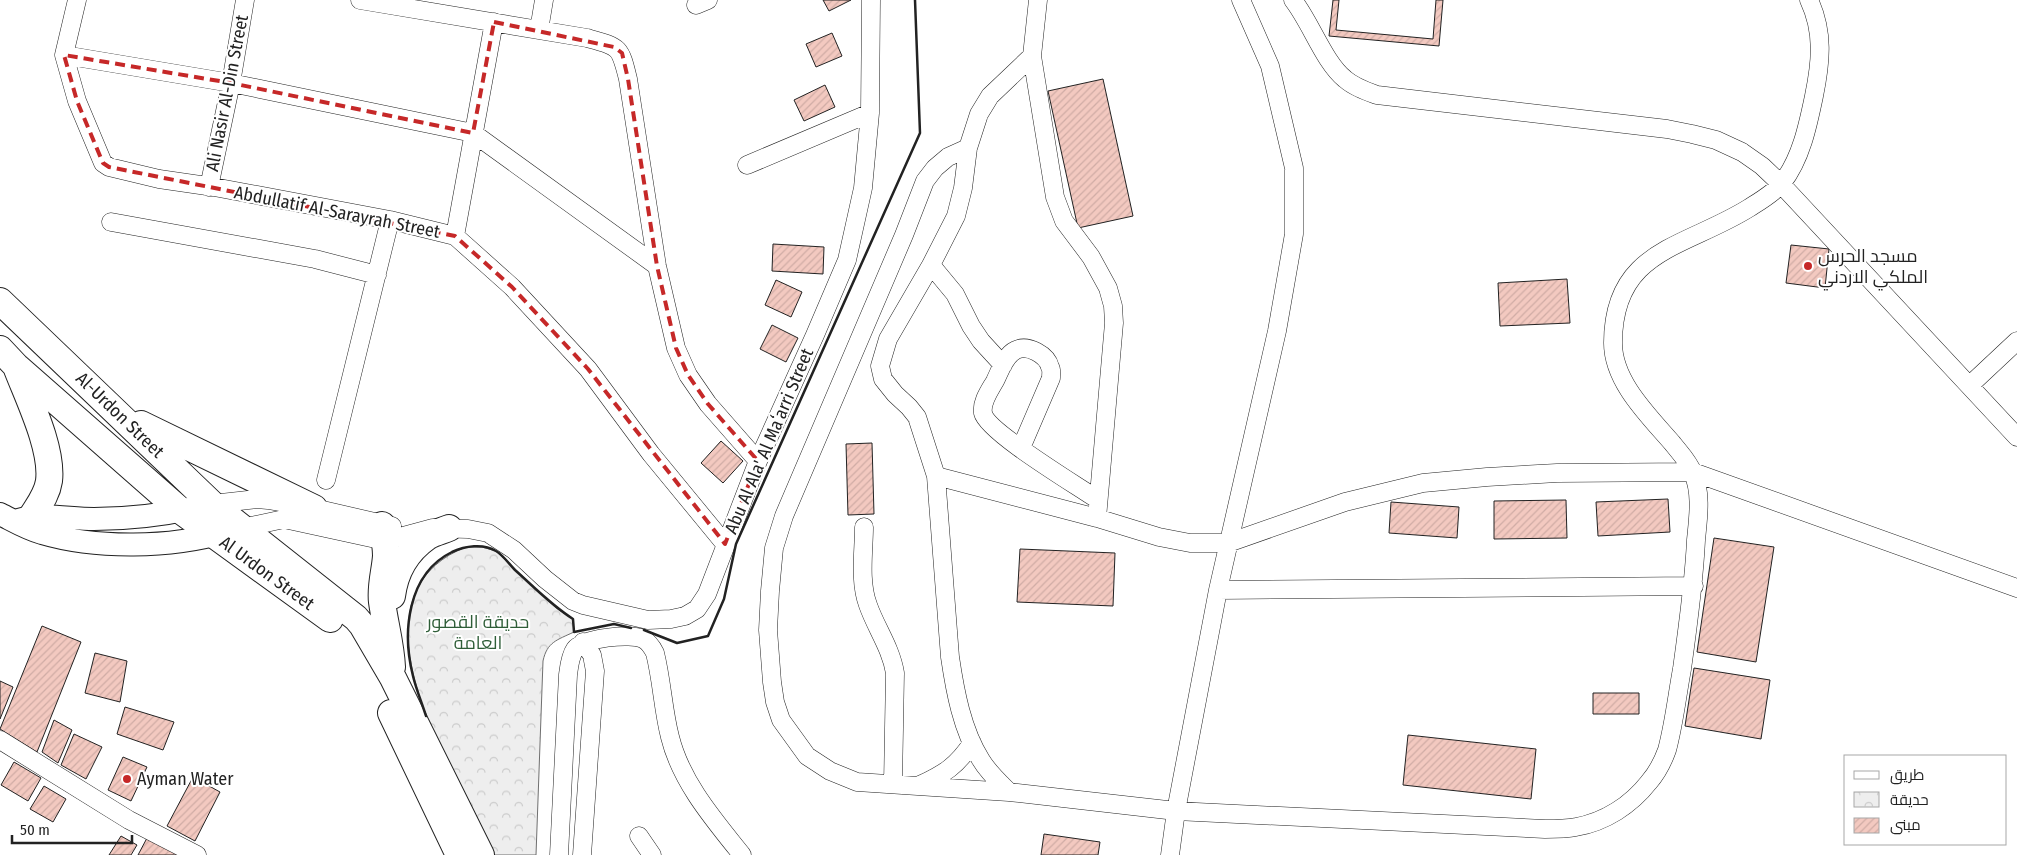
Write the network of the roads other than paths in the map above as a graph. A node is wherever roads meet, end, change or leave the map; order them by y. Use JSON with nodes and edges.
{"nodes":[{"id":1,"x":77,"y":0,"type":"edge"},
{"id":2,"x":245,"y":0,"type":"edge"},
{"id":3,"x":544,"y":0,"type":"edge"},
{"id":4,"x":871,"y":0,"type":"edge"},
{"id":5,"x":1038,"y":0,"type":"edge"},
{"id":6,"x":1241,"y":0,"type":"edge"},
{"id":7,"x":1293,"y":0,"type":"edge"},
{"id":8,"x":1809,"y":0,"type":"edge"},
{"id":9,"x":366,"y":1,"type":"edge"},
{"id":10,"x":494,"y":22,"type":"junction"},
{"id":11,"x":539,"y":30,"type":"junction"},
{"id":12,"x":64,"y":55,"type":"junction"},
{"id":13,"x":1032,"y":56,"type":"junction"},
{"id":14,"x":231,"y":82,"type":"junction"},
{"id":15,"x":870,"y":112,"type":"junction"},
{"id":16,"x":473,"y":134,"type":"junction"},
{"id":17,"x":968,"y":148,"type":"junction"},
{"id":18,"x":747,"y":165,"type":"dead end"},
{"id":19,"x":1782,"y":184,"type":"junction"},
{"id":20,"x":209,"y":186,"type":"junction"},
{"id":21,"x":390,"y":220,"type":"junction"},
{"id":22,"x":112,"y":222,"type":"dead end"},
{"id":23,"x":455,"y":236,"type":"junction"},
{"id":24,"x":931,"y":265,"type":"junction"},
{"id":25,"x":657,"y":266,"type":"junction"},
{"id":26,"x":377,"y":275,"type":"junction"},
{"id":27,"x":0,"y":301,"type":"edge"},
{"id":28,"x":2017,"y":341,"type":"edge"},
{"id":29,"x":8,"y":358,"type":"edge"},
{"id":30,"x":1003,"y":365,"type":"junction"},
{"id":31,"x":1970,"y":385,"type":"junction"},
{"id":32,"x":118,"y":413,"type":"junction"},
{"id":33,"x":2015,"y":431,"type":"edge"},
{"id":34,"x":1020,"y":448,"type":"junction"},
{"id":35,"x":758,"y":461,"type":"junction"},
{"id":36,"x":1693,"y":472,"type":"junction"},
{"id":37,"x":936,"y":476,"type":"junction"},
{"id":38,"x":326,"y":480,"type":"dead end"},
{"id":39,"x":1098,"y":500,"type":"junction"},
{"id":40,"x":212,"y":504,"type":"junction"},
{"id":41,"x":314,"y":508,"type":"junction"},
{"id":42,"x":181,"y":511,"type":"junction"},
{"id":43,"x":15,"y":517,"type":"edge"},
{"id":44,"x":1097,"y":518,"type":"junction"},
{"id":45,"x":864,"y":527,"type":"dead end"},
{"id":46,"x":242,"y":528,"type":"junction"},
{"id":47,"x":449,"y":528,"type":"junction"},
{"id":48,"x":384,"y":533,"type":"junction"},
{"id":49,"x":215,"y":535,"type":"junction"},
{"id":50,"x":1228,"y":543,"type":"junction"},
{"id":51,"x":725,"y":544,"type":"junction"},
{"id":52,"x":1694,"y":586,"type":"junction"},
{"id":53,"x":2017,"y":588,"type":"edge"},
{"id":54,"x":1218,"y":590,"type":"junction"},
{"id":55,"x":386,"y":621,"type":"junction"},
{"id":56,"x":584,"y":642,"type":"junction"},
{"id":57,"x":393,"y":678,"type":"junction"},
{"id":58,"x":0,"y":740,"type":"edge"},
{"id":59,"x":972,"y":743,"type":"junction"},
{"id":60,"x":893,"y":784,"type":"junction"},
{"id":61,"x":919,"y":786,"type":"junction"},
{"id":62,"x":1009,"y":792,"type":"junction"},
{"id":63,"x":1176,"y":811,"type":"junction"},
{"id":64,"x":639,"y":836,"type":"dead end"},
{"id":65,"x":451,"y":850,"type":"edge"},
{"id":66,"x":197,"y":855,"type":"edge"},
{"id":67,"x":482,"y":855,"type":"edge"},
{"id":68,"x":559,"y":855,"type":"edge"},
{"id":69,"x":582,"y":855,"type":"edge"},
{"id":70,"x":652,"y":855,"type":"edge"},
{"id":71,"x":742,"y":855,"type":"edge"},
{"id":72,"x":1170,"y":855,"type":"edge"}],
"edges":[{"from":1,"to":12,"type":"street","name":"Abdullatif Al-Sarayrah Street"},
{"from":2,"to":14,"type":"street","name":"Ali Nasir Al-Din Street"},
{"from":3,"to":11,"type":"street"},
{"from":4,"to":15,"type":"street","name":"Abu Al Ala' Al Maʻarri Street"},
{"from":5,"to":13,"type":"street"},
{"from":6,"to":50,"type":"street"},
{"from":7,"to":19,"type":"street"},
{"from":8,"to":19,"type":"street"},
{"from":9,"to":10,"type":"street"},
{"from":10,"to":11,"type":"street"},
{"from":10,"to":16,"type":"street"},
{"from":11,"to":25,"type":"street"},
{"from":12,"to":14,"type":"street"},
{"from":12,"to":20,"type":"street","name":"Abdullatif Al-Sarayrah Street"},
{"from":13,"to":17,"type":"street"},
{"from":13,"to":39,"type":"street"},
{"from":14,"to":16,"type":"street"},
{"from":14,"to":20,"type":"street","name":"Ali Nasir Al-Din Street"},
{"from":15,"to":18,"type":"street"},
{"from":15,"to":35,"type":"street","name":"Abu Al Ala' Al Maʻarri Street"},
{"from":16,"to":23,"type":"street"},
{"from":16,"to":25,"type":"street"},
{"from":17,"to":24,"type":"street"},
{"from":17,"to":60,"type":"street"},
{"from":19,"to":31,"type":"street"},
{"from":19,"to":36,"type":"street"},
{"from":20,"to":21,"type":"street","name":"Abdullatif Al-Sarayrah Street"},
{"from":21,"to":23,"type":"street","name":"Abdullatif Al-Sarayrah Street"},
{"from":21,"to":26,"type":"street"},
{"from":22,"to":26,"type":"street"},
{"from":23,"to":51,"type":"street","name":"Abdullatif Al-Sarayrah Street"},
{"from":24,"to":30,"type":"street"},
{"from":24,"to":37,"type":"street"},
{"from":25,"to":35,"type":"street"},
{"from":26,"to":38,"type":"street"},
{"from":27,"to":32,"type":"highway","name":"Al-Urdon Street"},
{"from":28,"to":31,"type":"street"},
{"from":29,"to":42,"type":"highway","name":"Al Urdon Street"},
{"from":29,"to":43,"type":"highway"},
{"from":30,"to":34,"type":"street"},
{"from":30,"to":34,"type":"street"},
{"from":31,"to":33,"type":"street"},
{"from":32,"to":40,"type":"highway","name":"Al-Urdon Street"},
{"from":32,"to":41,"type":"highway"},
{"from":34,"to":39,"type":"street"},
{"from":35,"to":51,"type":"street","name":"Abu Al Ala' Al Maʻarri Street"},
{"from":36,"to":50,"type":"street"},
{"from":36,"to":52,"type":"street"},
{"from":36,"to":53,"type":"street"},
{"from":37,"to":44,"type":"street"},
{"from":37,"to":59,"type":"street"},
{"from":39,"to":44,"type":"street"},
{"from":40,"to":41,"type":"street"},
{"from":40,"to":42,"type":"main road"},
{"from":40,"to":46,"type":"highway","name":"Al-Urdon Street"},
{"from":41,"to":48,"type":"street"},
{"from":42,"to":43,"type":"main road"},
{"from":42,"to":49,"type":"highway","name":"Al Urdon Street"},
{"from":43,"to":49,"type":"main road"},
{"from":44,"to":50,"type":"street"},
{"from":45,"to":60,"type":"street"},
{"from":46,"to":48,"type":"street"},
{"from":46,"to":49,"type":"main road"},
{"from":46,"to":57,"type":"highway","name":"Al Urdon Street"},
{"from":47,"to":48,"type":"street","name":"Abu Al Ala' Al Maʻarri Street"},
{"from":47,"to":51,"type":"street","name":"Abu Al Ala' Al Maʻarri Street"},
{"from":47,"to":55,"type":"highway"},
{"from":48,"to":55,"type":"highway"},
{"from":49,"to":65,"type":"highway","name":"Al Urdon Street"},
{"from":50,"to":54,"type":"street"},
{"from":52,"to":54,"type":"street"},
{"from":52,"to":63,"type":"street"},
{"from":54,"to":63,"type":"street"},
{"from":55,"to":57,"type":"highway"},
{"from":56,"to":68,"type":"street"},
{"from":56,"to":69,"type":"street"},
{"from":56,"to":71,"type":"street"},
{"from":57,"to":67,"type":"highway","name":"Al Urdon Street"},
{"from":58,"to":66,"type":"street"},
{"from":59,"to":61,"type":"street"},
{"from":59,"to":62,"type":"street"},
{"from":60,"to":61,"type":"street"},
{"from":61,"to":62,"type":"street"},
{"from":62,"to":63,"type":"street"},
{"from":63,"to":72,"type":"street"},
{"from":64,"to":70,"type":"street"}]}
